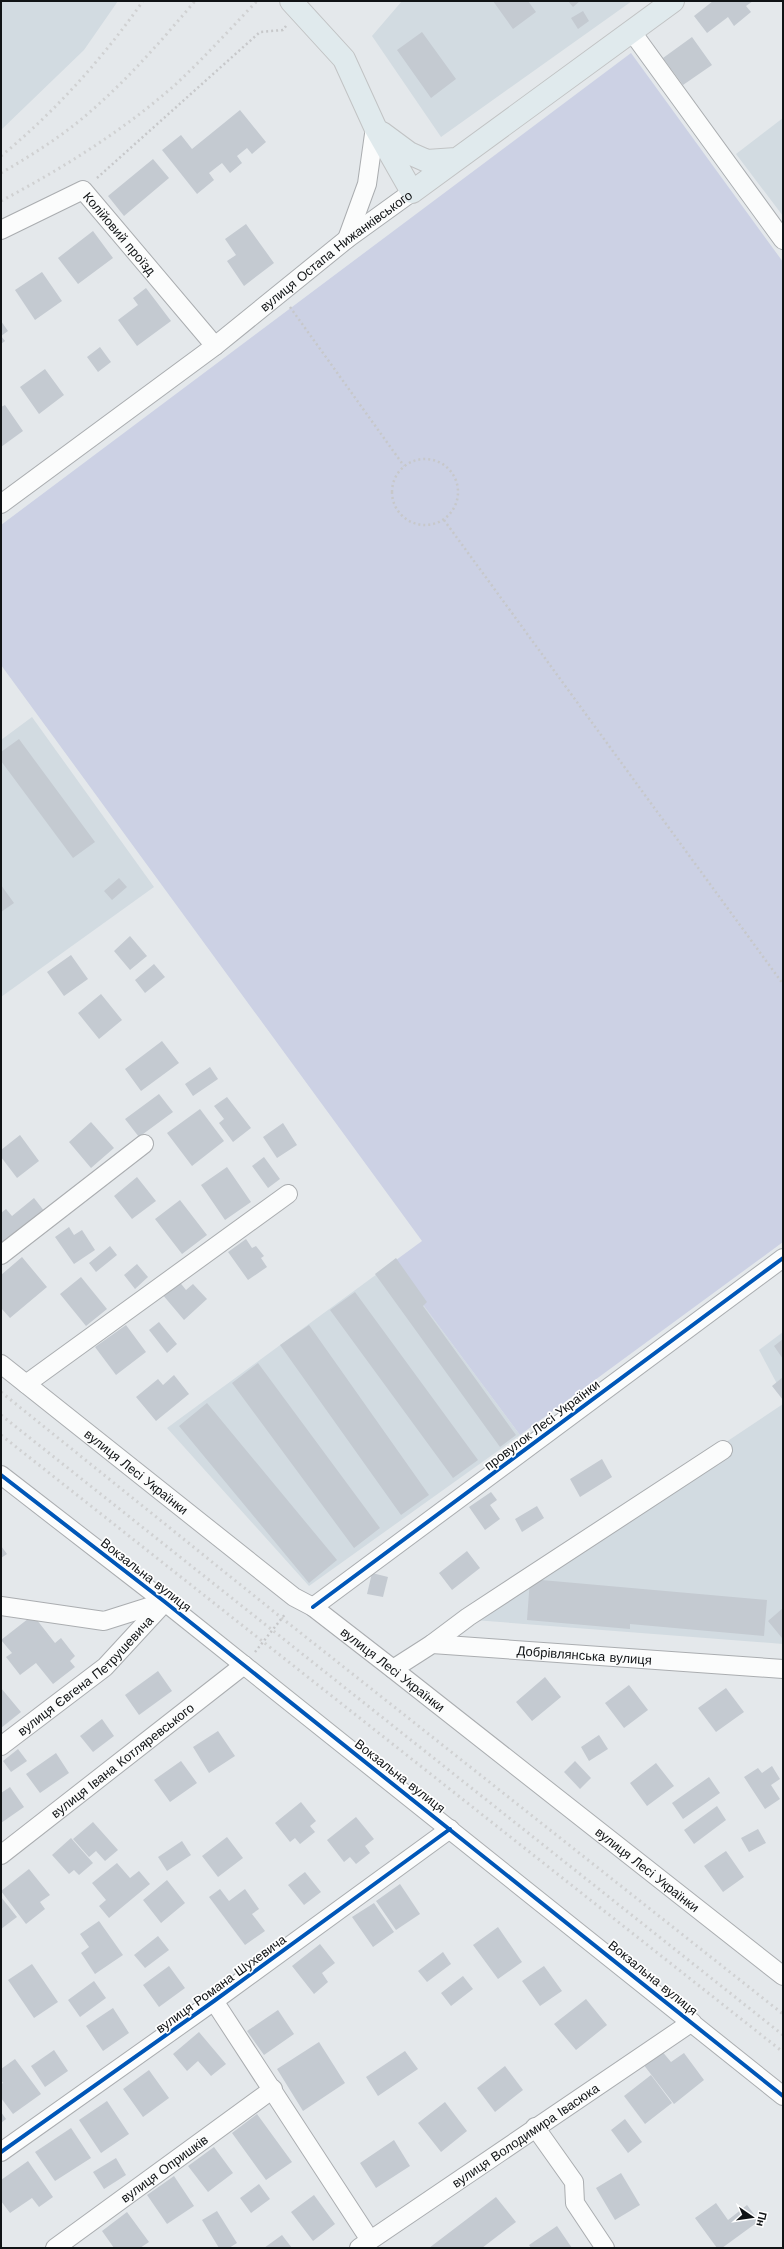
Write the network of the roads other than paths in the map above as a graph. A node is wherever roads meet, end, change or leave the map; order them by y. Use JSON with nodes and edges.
{"nodes":[{"id":1,"x":672,"y":1,"type":"edge"},
{"id":2,"x":296,"y":7,"type":"edge"},
{"id":3,"x":632,"y":32,"type":"junction"},
{"id":4,"x":374,"y":127,"type":"junction"},
{"id":5,"x":456,"y":159,"type":"junction"},
{"id":6,"x":412,"y":192,"type":"junction"},
{"id":7,"x":1,"y":230,"type":"edge"},
{"id":8,"x":347,"y":239,"type":"junction"},
{"id":9,"x":783,"y":240,"type":"edge"},
{"id":10,"x":215,"y":346,"type":"junction"},
{"id":11,"x":1,"y":504,"type":"edge"},
{"id":12,"x":144,"y":1144,"type":"dead end"},
{"id":13,"x":288,"y":1194,"type":"dead end"},
{"id":14,"x":1,"y":1254,"type":"edge"},
{"id":15,"x":783,"y":1258,"type":"edge"},
{"id":16,"x":1,"y":1364,"type":"edge"},
{"id":17,"x":26,"y":1384,"type":"junction"},
{"id":18,"x":723,"y":1450,"type":"dead end"},
{"id":19,"x":1,"y":1475,"type":"edge"},
{"id":20,"x":165,"y":1602,"type":"junction"},
{"id":21,"x":1,"y":1606,"type":"edge"},
{"id":22,"x":313,"y":1607,"type":"junction"},
{"id":23,"x":432,"y":1644,"type":"junction"},
{"id":24,"x":244,"y":1665,"type":"junction"},
{"id":25,"x":393,"y":1669,"type":"junction"},
{"id":26,"x":783,"y":1669,"type":"edge"},
{"id":27,"x":1,"y":1746,"type":"edge"},
{"id":28,"x":450,"y":1829,"type":"junction"},
{"id":29,"x":1,"y":1855,"type":"edge"},
{"id":30,"x":783,"y":1976,"type":"edge"},
{"id":31,"x":214,"y":2001,"type":"junction"},
{"id":32,"x":692,"y":2022,"type":"junction"},
{"id":33,"x":272,"y":2089,"type":"junction"},
{"id":34,"x":783,"y":2096,"type":"edge"},
{"id":35,"x":534,"y":2127,"type":"junction"},
{"id":36,"x":1,"y":2152,"type":"edge"},
{"id":37,"x":364,"y":2244,"type":"edge"},
{"id":38,"x":55,"y":2248,"type":"edge"},
{"id":39,"x":605,"y":2248,"type":"edge"}],
"edges":[{"from":1,"to":3,"type":"main road","name":"вулиця Остапа Нижанківського"},
{"from":2,"to":4,"type":"main road"},
{"from":3,"to":5,"type":"main road","name":"вулиця Остапа Нижанківського"},
{"from":3,"to":9,"type":"street"},
{"from":4,"to":5,"type":"main road"},
{"from":4,"to":6,"type":"main road"},
{"from":4,"to":8,"type":"street"},
{"from":5,"to":6,"type":"main road","name":"вулиця Остапа Нижанківського"},
{"from":6,"to":8,"type":"street","name":"вулиця Остапа Нижанківського"},
{"from":7,"to":10,"type":"street","name":"Колійовий проїзд"},
{"from":8,"to":10,"type":"street","name":"вулиця Остапа Нижанківського"},
{"from":10,"to":11,"type":"street","name":"вулиця Остапа Нижанківського"},
{"from":12,"to":14,"type":"street"},
{"from":13,"to":17,"type":"street"},
{"from":15,"to":22,"type":"street","name":"провулок Лесі Українки"},
{"from":16,"to":17,"type":"street","name":"вулиця Лесі Українки"},
{"from":17,"to":22,"type":"street","name":"вулиця Лесі Українки"},
{"from":18,"to":23,"type":"street"},
{"from":19,"to":20,"type":"street","name":"Вокзальна вулиця"},
{"from":20,"to":21,"type":"street"},
{"from":20,"to":24,"type":"street","name":"Вокзальна вулиця"},
{"from":20,"to":27,"type":"street","name":"вулиця Євгена Петрушевича"},
{"from":22,"to":25,"type":"street","name":"вулиця Лесі Українки"},
{"from":23,"to":25,"type":"street"},
{"from":23,"to":26,"type":"street","name":"Добрівлянська вулиця"},
{"from":24,"to":28,"type":"street","name":"Вокзальна вулиця"},
{"from":24,"to":29,"type":"street","name":"вулиця Івана Котляревського"},
{"from":25,"to":30,"type":"street","name":"вулиця Лесі Українки"},
{"from":28,"to":31,"type":"street","name":"вулиця Романа Шухевича"},
{"from":28,"to":32,"type":"street","name":"Вокзальна вулиця"},
{"from":31,"to":33,"type":"street"},
{"from":31,"to":36,"type":"street","name":"вулиця Романа Шухевича"},
{"from":32,"to":34,"type":"street","name":"Вокзальна вулиця"},
{"from":32,"to":35,"type":"street","name":"вулиця Володимира Івасюка"},
{"from":33,"to":37,"type":"street"},
{"from":33,"to":38,"type":"street","name":"вулиця Опришків"},
{"from":35,"to":37,"type":"street","name":"вулиця Володимира Івасюка"},
{"from":35,"to":39,"type":"street"}]}
